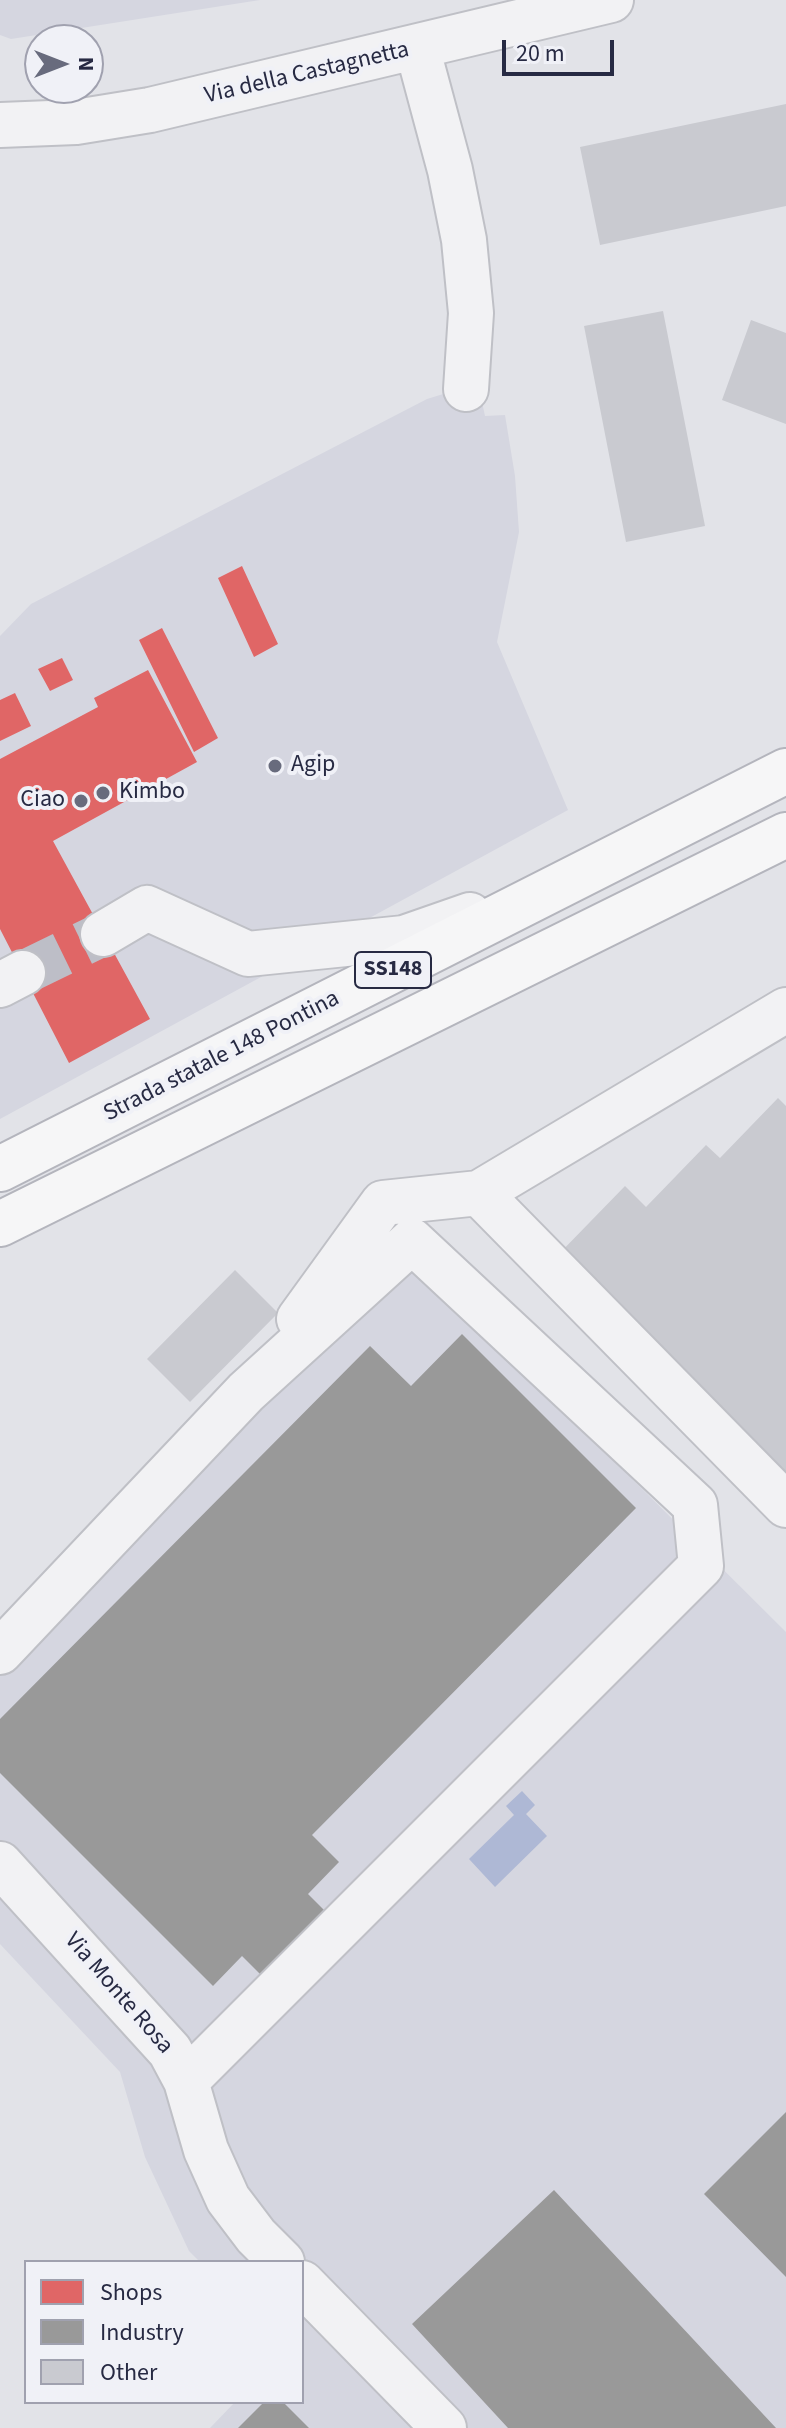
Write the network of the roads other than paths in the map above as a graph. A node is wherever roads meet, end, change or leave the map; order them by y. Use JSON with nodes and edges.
{"nodes":[{"id":1,"x":611,"y":0,"type":"edge"},
{"id":2,"x":511,"y":12,"type":"edge"},
{"id":3,"x":417,"y":47,"type":"junction"},
{"id":4,"x":0,"y":125,"type":"edge"},
{"id":5,"x":466,"y":389,"type":"dead end"},
{"id":6,"x":786,"y":771,"type":"edge"},
{"id":7,"x":786,"y":835,"type":"edge"},
{"id":8,"x":570,"y":880,"type":"junction"},
{"id":9,"x":103,"y":934,"type":"tunnel mouth"},
{"id":10,"x":786,"y":1010,"type":"edge"},
{"id":11,"x":0,"y":1169,"type":"edge"},
{"id":12,"x":479,"y":1193,"type":"junction"},
{"id":13,"x":0,"y":1224,"type":"edge"},
{"id":14,"x":246,"y":1392,"type":"junction"},
{"id":15,"x":786,"y":1505,"type":"edge"},
{"id":16,"x":0,"y":1652,"type":"edge"},
{"id":17,"x":0,"y":1864,"type":"edge"},
{"id":18,"x":186,"y":2081,"type":"junction"},
{"id":19,"x":280,"y":2260,"type":"edge"},
{"id":20,"x":304,"y":2285,"type":"edge"},
{"id":21,"x":444,"y":2428,"type":"edge"}],
"edges":[{"from":1,"to":2,"type":"street","name":"Via della Castagnetta"},
{"from":2,"to":3,"type":"street","name":"Via della Castagnetta"},
{"from":3,"to":4,"type":"street","name":"Via della Castagnetta"},
{"from":3,"to":5,"type":"street"},
{"from":6,"to":8,"type":"highway","name":"Strada statale 148 Pontina","number":"SS148"},
{"from":7,"to":13,"type":"highway","name":"Strada statale 148 Pontina","number":"SS148"},
{"from":8,"to":9,"type":"street"},
{"from":8,"to":11,"type":"highway","name":"Strada statale 148 Pontina","number":"SS148"},
{"from":10,"to":12,"type":"street"},
{"from":12,"to":14,"type":"street"},
{"from":12,"to":15,"type":"street"},
{"from":14,"to":16,"type":"street"},
{"from":14,"to":18,"type":"street"},
{"from":17,"to":18,"type":"street","name":"Via Monte Rosa"},
{"from":18,"to":19,"type":"street","name":"Via Monte Rosa"},
{"from":20,"to":21,"type":"street"}]}
